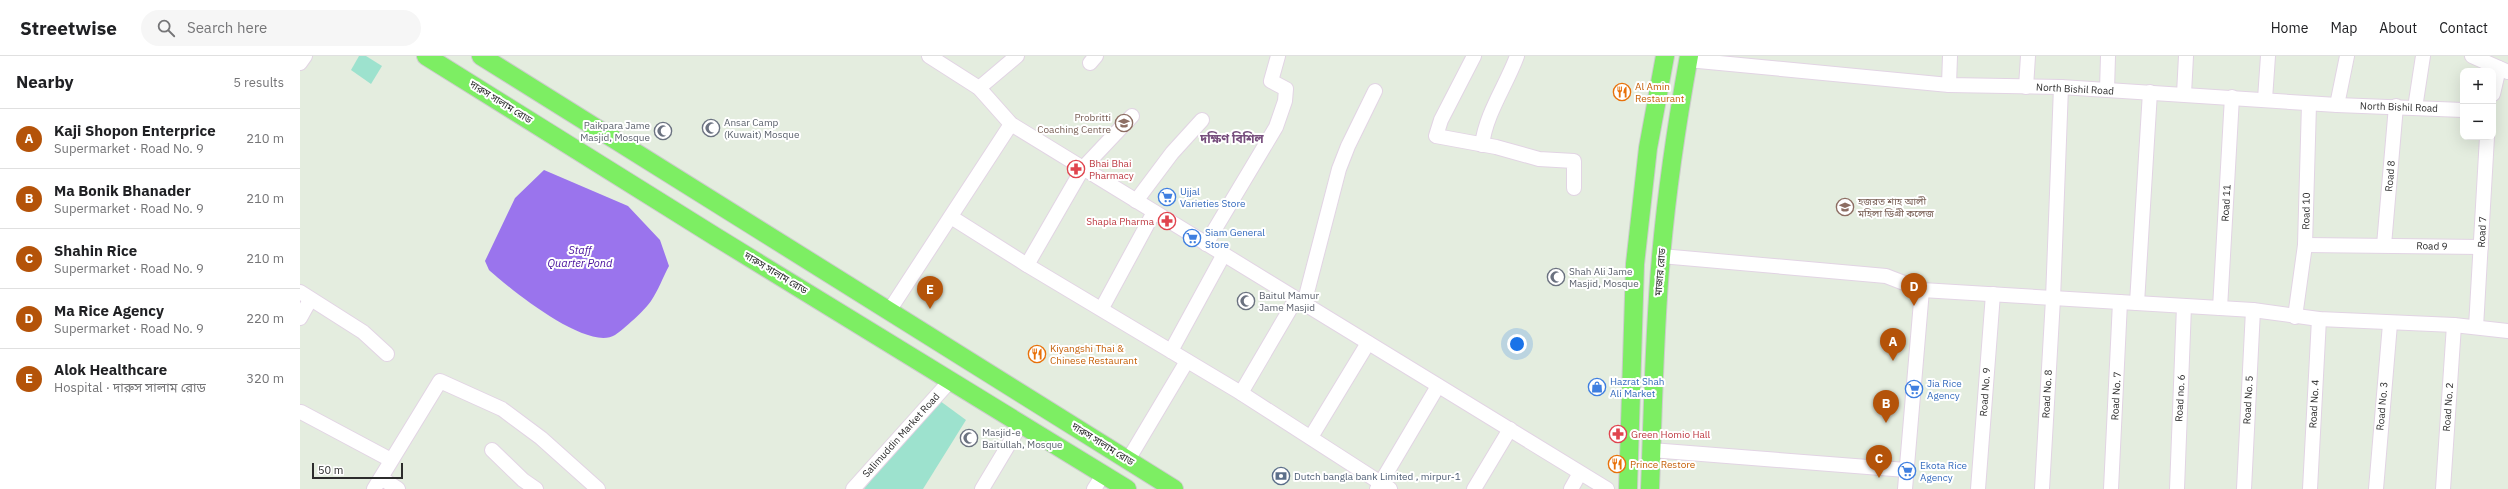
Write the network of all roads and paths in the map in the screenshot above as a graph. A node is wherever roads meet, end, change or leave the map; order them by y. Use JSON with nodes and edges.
{"nodes":[{"id":1,"x":305,"y":56,"type":"edge"},
{"id":2,"x":426,"y":56,"type":"edge"},
{"id":3,"x":481,"y":56,"type":"edge"},
{"id":4,"x":929,"y":56,"type":"edge"},
{"id":5,"x":1016,"y":56,"type":"edge"},
{"id":6,"x":1278,"y":56,"type":"edge"},
{"id":7,"x":1474,"y":56,"type":"edge"},
{"id":8,"x":1517,"y":56,"type":"edge"},
{"id":9,"x":1950,"y":56,"type":"edge"},
{"id":10,"x":2028,"y":56,"type":"edge"},
{"id":11,"x":2108,"y":56,"type":"edge"},
{"id":12,"x":2186,"y":56,"type":"edge"},
{"id":13,"x":2268,"y":56,"type":"edge"},
{"id":14,"x":2347,"y":56,"type":"edge"},
{"id":15,"x":2423,"y":56,"type":"edge"},
{"id":16,"x":2472,"y":56,"type":"edge"},
{"id":17,"x":1664,"y":57,"type":"edge"},
{"id":18,"x":1689,"y":58,"type":"edge"},
{"id":19,"x":300,"y":63,"type":"edge"},
{"id":20,"x":2504,"y":70,"type":"edge"},
{"id":21,"x":1949,"y":85,"type":"junction"},
{"id":22,"x":2026,"y":87,"type":"junction"},
{"id":23,"x":2061,"y":87,"type":"junction"},
{"id":24,"x":2496,"y":87,"type":"edge"},
{"id":25,"x":979,"y":88,"type":"junction"},
{"id":26,"x":2107,"y":90,"type":"junction"},
{"id":27,"x":1375,"y":91,"type":"dead end"},
{"id":28,"x":2150,"y":92,"type":"junction"},
{"id":29,"x":2184,"y":94,"type":"junction"},
{"id":30,"x":2232,"y":97,"type":"junction"},
{"id":31,"x":2265,"y":99,"type":"junction"},
{"id":32,"x":2309,"y":104,"type":"junction"},
{"id":33,"x":2337,"y":105,"type":"junction"},
{"id":34,"x":2396,"y":106,"type":"junction"},
{"id":35,"x":2415,"y":108,"type":"junction"},
{"id":36,"x":2460,"y":110,"type":"edge"},
{"id":37,"x":1132,"y":116,"type":"dead end"},
{"id":38,"x":1202,"y":120,"type":"dead end"},
{"id":39,"x":1011,"y":124,"type":"junction"},
{"id":40,"x":2487,"y":140,"type":"edge"},
{"id":41,"x":1482,"y":145,"type":"junction"},
{"id":42,"x":1648,"y":148,"type":"junction"},
{"id":43,"x":1673,"y":150,"type":"junction"},
{"id":44,"x":1082,"y":168,"type":"junction"},
{"id":45,"x":1574,"y":188,"type":"dead end"},
{"id":46,"x":1136,"y":201,"type":"junction"},
{"id":47,"x":1154,"y":212,"type":"junction"},
{"id":48,"x":951,"y":217,"type":"junction"},
{"id":49,"x":1206,"y":244,"type":"junction"},
{"id":50,"x":2305,"y":245,"type":"junction"},
{"id":51,"x":2384,"y":245,"type":"junction"},
{"id":52,"x":2481,"y":247,"type":"junction"},
{"id":53,"x":1224,"y":254,"type":"junction"},
{"id":54,"x":1661,"y":256,"type":"junction"},
{"id":55,"x":1027,"y":266,"type":"junction"},
{"id":56,"x":1922,"y":290,"type":"junction"},
{"id":57,"x":1993,"y":294,"type":"junction"},
{"id":58,"x":305,"y":296,"type":"edge"},
{"id":59,"x":2053,"y":299,"type":"junction"},
{"id":60,"x":1300,"y":301,"type":"junction"},
{"id":61,"x":2120,"y":302,"type":"junction"},
{"id":62,"x":2137,"y":303,"type":"junction"},
{"id":63,"x":2184,"y":306,"type":"junction"},
{"id":64,"x":1102,"y":308,"type":"junction"},
{"id":65,"x":2220,"y":308,"type":"junction"},
{"id":66,"x":2253,"y":310,"type":"junction"},
{"id":67,"x":889,"y":311,"type":"junction"},
{"id":68,"x":2295,"y":317,"type":"junction"},
{"id":69,"x":300,"y":318,"type":"edge"},
{"id":70,"x":2319,"y":319,"type":"junction"},
{"id":71,"x":2390,"y":324,"type":"junction"},
{"id":72,"x":2454,"y":325,"type":"junction"},
{"id":73,"x":2476,"y":327,"type":"junction"},
{"id":74,"x":2508,"y":331,"type":"edge"},
{"id":75,"x":1368,"y":342,"type":"junction"},
{"id":76,"x":1171,"y":351,"type":"junction"},
{"id":77,"x":387,"y":354,"type":"dead end"},
{"id":78,"x":1187,"y":361,"type":"junction"},
{"id":79,"x":950,"y":381,"type":"junction"},
{"id":80,"x":1438,"y":386,"type":"junction"},
{"id":81,"x":1241,"y":393,"type":"junction"},
{"id":82,"x":301,"y":412,"type":"edge"},
{"id":83,"x":1021,"y":424,"type":"junction"},
{"id":84,"x":1510,"y":429,"type":"junction"},
{"id":85,"x":1311,"y":437,"type":"junction"},
{"id":86,"x":492,"y":450,"type":"dead end"},
{"id":87,"x":1651,"y":450,"type":"junction"},
{"id":88,"x":1122,"y":456,"type":"junction"},
{"id":89,"x":391,"y":460,"type":"junction"},
{"id":90,"x":1906,"y":470,"type":"junction"},
{"id":91,"x":1580,"y":473,"type":"junction"},
{"id":92,"x":377,"y":484,"type":"edge"},
{"id":93,"x":1110,"y":484,"type":"edge"},
{"id":94,"x":1382,"y":487,"type":"edge"},
{"id":95,"x":398,"y":489,"type":"edge"},
{"id":96,"x":536,"y":489,"type":"edge"},
{"id":97,"x":598,"y":489,"type":"edge"},
{"id":98,"x":853,"y":489,"type":"edge"},
{"id":99,"x":982,"y":489,"type":"edge"},
{"id":100,"x":1174,"y":489,"type":"edge"},
{"id":101,"x":1474,"y":489,"type":"edge"},
{"id":102,"x":1571,"y":489,"type":"edge"},
{"id":103,"x":1607,"y":489,"type":"edge"},
{"id":104,"x":1628,"y":489,"type":"edge"},
{"id":105,"x":1650,"y":489,"type":"edge"},
{"id":106,"x":1905,"y":489,"type":"edge"},
{"id":107,"x":1978,"y":489,"type":"edge"},
{"id":108,"x":2042,"y":489,"type":"edge"},
{"id":109,"x":2111,"y":489,"type":"edge"},
{"id":110,"x":2177,"y":489,"type":"edge"},
{"id":111,"x":2244,"y":489,"type":"edge"},
{"id":112,"x":2310,"y":489,"type":"edge"},
{"id":113,"x":2376,"y":489,"type":"edge"},
{"id":114,"x":2443,"y":489,"type":"edge"}],
"edges":[{"from":1,"to":19,"type":"street"},
{"from":2,"to":79,"type":"main road","name":"দারুস সালাম রোড"},
{"from":3,"to":67,"type":"main road","name":"দারুস সালাম রোড"},
{"from":4,"to":25,"type":"street"},
{"from":5,"to":25,"type":"street"},
{"from":6,"to":49,"type":"street"},
{"from":7,"to":41,"type":"street"},
{"from":8,"to":41,"type":"street"},
{"from":9,"to":21,"type":"street"},
{"from":10,"to":22,"type":"street"},
{"from":11,"to":26,"type":"street"},
{"from":12,"to":29,"type":"street"},
{"from":13,"to":31,"type":"street"},
{"from":14,"to":33,"type":"street"},
{"from":15,"to":35,"type":"street"},
{"from":16,"to":20,"type":"street"},
{"from":17,"to":18,"type":"main road"},
{"from":17,"to":42,"type":"main road"},
{"from":18,"to":21,"type":"street","name":"North Bishil Road"},
{"from":18,"to":43,"type":"main road","name":"মাজার রোড"},
{"from":20,"to":24,"type":"street"},
{"from":21,"to":22,"type":"street","name":"North Bishil Road"},
{"from":22,"to":23,"type":"street","name":"North Bishil Road"},
{"from":23,"to":26,"type":"street","name":"North Bishil Road"},
{"from":23,"to":59,"type":"street","name":"Road No. 8"},
{"from":25,"to":39,"type":"street"},
{"from":26,"to":28,"type":"street","name":"North Bishil Road"},
{"from":27,"to":60,"type":"street"},
{"from":28,"to":29,"type":"street","name":"North Bishil Road"},
{"from":28,"to":62,"type":"street"},
{"from":29,"to":30,"type":"street","name":"North Bishil Road"},
{"from":30,"to":31,"type":"street","name":"North Bishil Road"},
{"from":30,"to":65,"type":"street","name":"Road 11"},
{"from":31,"to":32,"type":"street","name":"North Bishil Road"},
{"from":32,"to":33,"type":"street","name":"North Bishil Road"},
{"from":32,"to":50,"type":"street","name":"Road 10"},
{"from":33,"to":34,"type":"street","name":"North Bishil Road"},
{"from":34,"to":35,"type":"street","name":"North Bishil Road"},
{"from":34,"to":51,"type":"street","name":"Road 8"},
{"from":35,"to":36,"type":"street","name":"North Bishil Road"},
{"from":37,"to":44,"type":"street"},
{"from":38,"to":46,"type":"street"},
{"from":39,"to":44,"type":"street"},
{"from":39,"to":48,"type":"street"},
{"from":40,"to":52,"type":"street","name":"Road 7"},
{"from":41,"to":45,"type":"street"},
{"from":42,"to":43,"type":"main road"},
{"from":42,"to":104,"type":"main road"},
{"from":43,"to":54,"type":"main road","name":"মাজার রোড"},
{"from":44,"to":46,"type":"street"},
{"from":44,"to":55,"type":"street"},
{"from":46,"to":47,"type":"street"},
{"from":47,"to":49,"type":"street"},
{"from":47,"to":64,"type":"street"},
{"from":48,"to":55,"type":"street"},
{"from":48,"to":67,"type":"street"},
{"from":49,"to":53,"type":"street"},
{"from":50,"to":51,"type":"street","name":"Road 9"},
{"from":50,"to":68,"type":"street","name":"Road 10"},
{"from":51,"to":52,"type":"street","name":"Road 9"},
{"from":52,"to":73,"type":"street","name":"Road 7"},
{"from":53,"to":60,"type":"street"},
{"from":53,"to":76,"type":"street"},
{"from":54,"to":56,"type":"street"},
{"from":54,"to":87,"type":"main road","name":"মাজার রোড"},
{"from":55,"to":64,"type":"street"},
{"from":56,"to":57,"type":"street"},
{"from":56,"to":90,"type":"street"},
{"from":57,"to":59,"type":"street"},
{"from":57,"to":107,"type":"street","name":"Road No. 9"},
{"from":58,"to":69,"type":"street"},
{"from":58,"to":77,"type":"street"},
{"from":59,"to":61,"type":"street"},
{"from":59,"to":108,"type":"street","name":"Road No. 8"},
{"from":60,"to":75,"type":"street"},
{"from":60,"to":81,"type":"street"},
{"from":61,"to":62,"type":"street"},
{"from":61,"to":109,"type":"street","name":"Road No. 7"},
{"from":62,"to":63,"type":"street"},
{"from":63,"to":65,"type":"street"},
{"from":63,"to":110,"type":"street","name":"Road no. 6"},
{"from":64,"to":76,"type":"street"},
{"from":65,"to":66,"type":"street"},
{"from":66,"to":68,"type":"street"},
{"from":66,"to":111,"type":"street","name":"Road No. 5"},
{"from":67,"to":88,"type":"main road","name":"দারুস সালাম রোড"},
{"from":68,"to":70,"type":"street"},
{"from":70,"to":71,"type":"street"},
{"from":70,"to":112,"type":"street","name":"Road No. 4"},
{"from":71,"to":72,"type":"street"},
{"from":71,"to":113,"type":"street","name":"Road No. 3"},
{"from":72,"to":73,"type":"street"},
{"from":72,"to":114,"type":"street","name":"Road No. 2"},
{"from":73,"to":74,"type":"street"},
{"from":75,"to":80,"type":"street"},
{"from":75,"to":85,"type":"street"},
{"from":76,"to":78,"type":"street"},
{"from":78,"to":81,"type":"street"},
{"from":78,"to":88,"type":"street"},
{"from":79,"to":83,"type":"main road","name":"দারুস সালাম রোড"},
{"from":79,"to":98,"type":"street","name":"Salimuddin Market Road"},
{"from":80,"to":84,"type":"street"},
{"from":80,"to":94,"type":"street"},
{"from":81,"to":85,"type":"street"},
{"from":82,"to":89,"type":"street"},
{"from":83,"to":93,"type":"main road","name":"দারুস সালাম রোড"},
{"from":83,"to":99,"type":"street"},
{"from":84,"to":91,"type":"street"},
{"from":84,"to":101,"type":"street"},
{"from":85,"to":94,"type":"street"},
{"from":86,"to":96,"type":"street"},
{"from":87,"to":90,"type":"street"},
{"from":87,"to":105,"type":"main road","name":"মাজার রোড"},
{"from":88,"to":93,"type":"main road"},
{"from":88,"to":100,"type":"main road","name":"দারুস সালাম রোড"},
{"from":89,"to":92,"type":"street"},
{"from":89,"to":97,"type":"street"},
{"from":90,"to":106,"type":"street"},
{"from":91,"to":102,"type":"street"},
{"from":91,"to":103,"type":"street"},
{"from":92,"to":95,"type":"street"}]}
